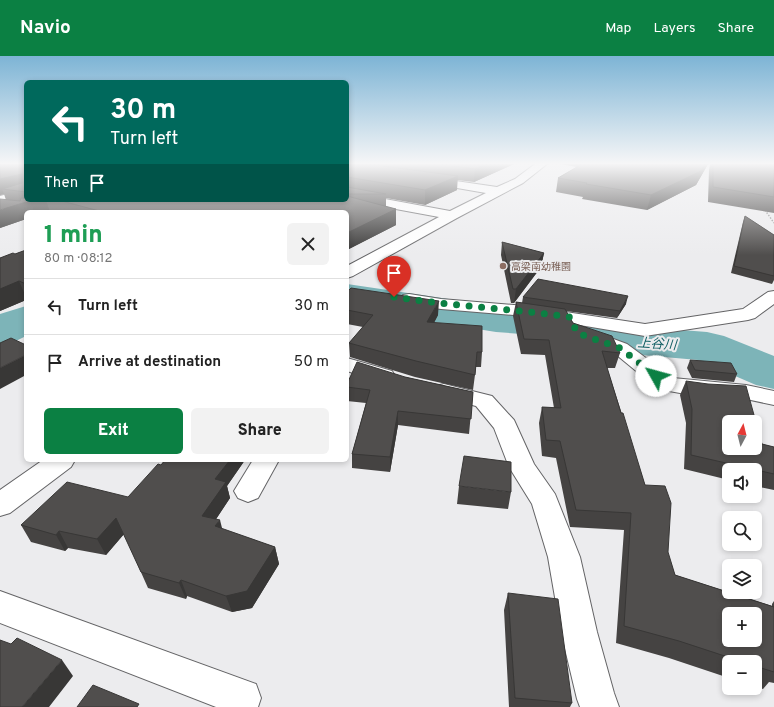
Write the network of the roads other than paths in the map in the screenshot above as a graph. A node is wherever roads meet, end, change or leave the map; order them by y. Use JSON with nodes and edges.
{"nodes":[{"id":1,"x":21,"y":194,"type":"edge"},
{"id":2,"x":490,"y":194,"type":"edge"},
{"id":3,"x":349,"y":196,"type":"edge"},
{"id":4,"x":0,"y":200,"type":"edge"},
{"id":5,"x":0,"y":208,"type":"edge"},
{"id":6,"x":16,"y":209,"type":"edge"},
{"id":7,"x":452,"y":215,"type":"junction"},
{"id":8,"x":349,"y":272,"type":"edge"},
{"id":9,"x":774,"y":296,"type":"edge"},
{"id":10,"x":394,"y":297,"type":"edge"},
{"id":11,"x":570,"y":317,"type":"junction"},
{"id":12,"x":349,"y":365,"type":"edge"},
{"id":13,"x":774,"y":398,"type":"edge"},
{"id":14,"x":59,"y":462,"type":"edge"},
{"id":15,"x":265,"y":462,"type":"edge"},
{"id":16,"x":248,"y":491,"type":"dead end"},
{"id":17,"x":0,"y":505,"type":"edge"},
{"id":18,"x":0,"y":607,"type":"edge"},
{"id":19,"x":242,"y":698,"type":"dead end"},
{"id":20,"x":604,"y":704,"type":"edge"}],
"edges":[{"from":1,"to":4,"type":"street"},
{"from":2,"to":7,"type":"street"},
{"from":3,"to":7,"type":"street"},
{"from":5,"to":6,"type":"street"},
{"from":7,"to":8,"type":"street"},
{"from":9,"to":11,"type":"street"},
{"from":10,"to":11,"type":"street"},
{"from":11,"to":13,"type":"street"},
{"from":12,"to":20,"type":"street"},
{"from":14,"to":17,"type":"street"},
{"from":15,"to":16,"type":"street"},
{"from":18,"to":19,"type":"street"}]}
